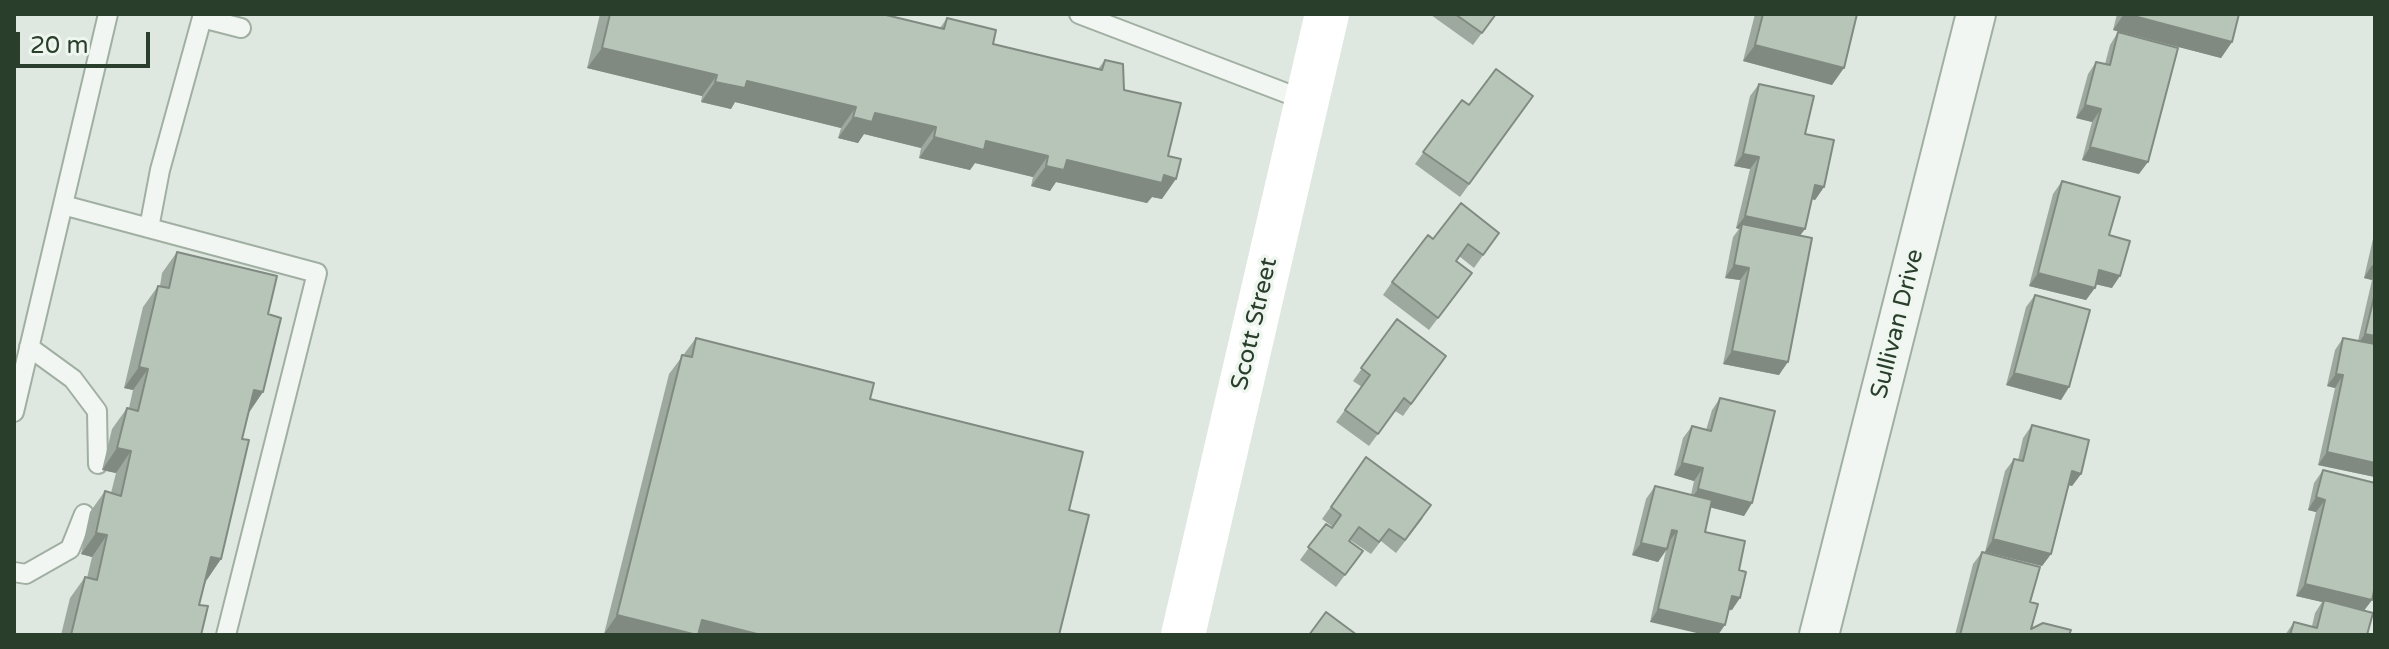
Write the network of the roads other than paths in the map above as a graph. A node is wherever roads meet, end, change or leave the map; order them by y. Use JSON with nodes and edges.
{"nodes":[{"id":1,"x":108,"y":14,"type":"edge"},
{"id":2,"x":1079,"y":14,"type":"edge"},
{"id":3,"x":1327,"y":14,"type":"edge"},
{"id":4,"x":1976,"y":14,"type":"edge"},
{"id":5,"x":241,"y":28,"type":"dead end"},
{"id":6,"x":1307,"y":101,"type":"junction"},
{"id":7,"x":63,"y":205,"type":"junction"},
{"id":8,"x":149,"y":228,"type":"junction"},
{"id":9,"x":29,"y":347,"type":"junction"},
{"id":10,"x":14,"y":412,"type":"edge"},
{"id":11,"x":98,"y":464,"type":"dead end"},
{"id":12,"x":84,"y":514,"type":"dead end"},
{"id":13,"x":14,"y":572,"type":"edge"},
{"id":14,"x":226,"y":635,"type":"edge"},
{"id":15,"x":1183,"y":635,"type":"edge"},
{"id":16,"x":1819,"y":635,"type":"edge"}],
"edges":[{"from":1,"to":7,"type":"lane"},
{"from":2,"to":6,"type":"lane"},
{"from":3,"to":6,"type":"main road","name":"Scott Street"},
{"from":4,"to":16,"type":"street","name":"Sullivan Drive"},
{"from":5,"to":8,"type":"lane"},
{"from":6,"to":15,"type":"main road","name":"Scott Street"},
{"from":7,"to":8,"type":"lane"},
{"from":7,"to":9,"type":"lane"},
{"from":8,"to":14,"type":"lane"},
{"from":9,"to":10,"type":"lane"},
{"from":9,"to":11,"type":"lane"},
{"from":12,"to":13,"type":"lane"}]}
